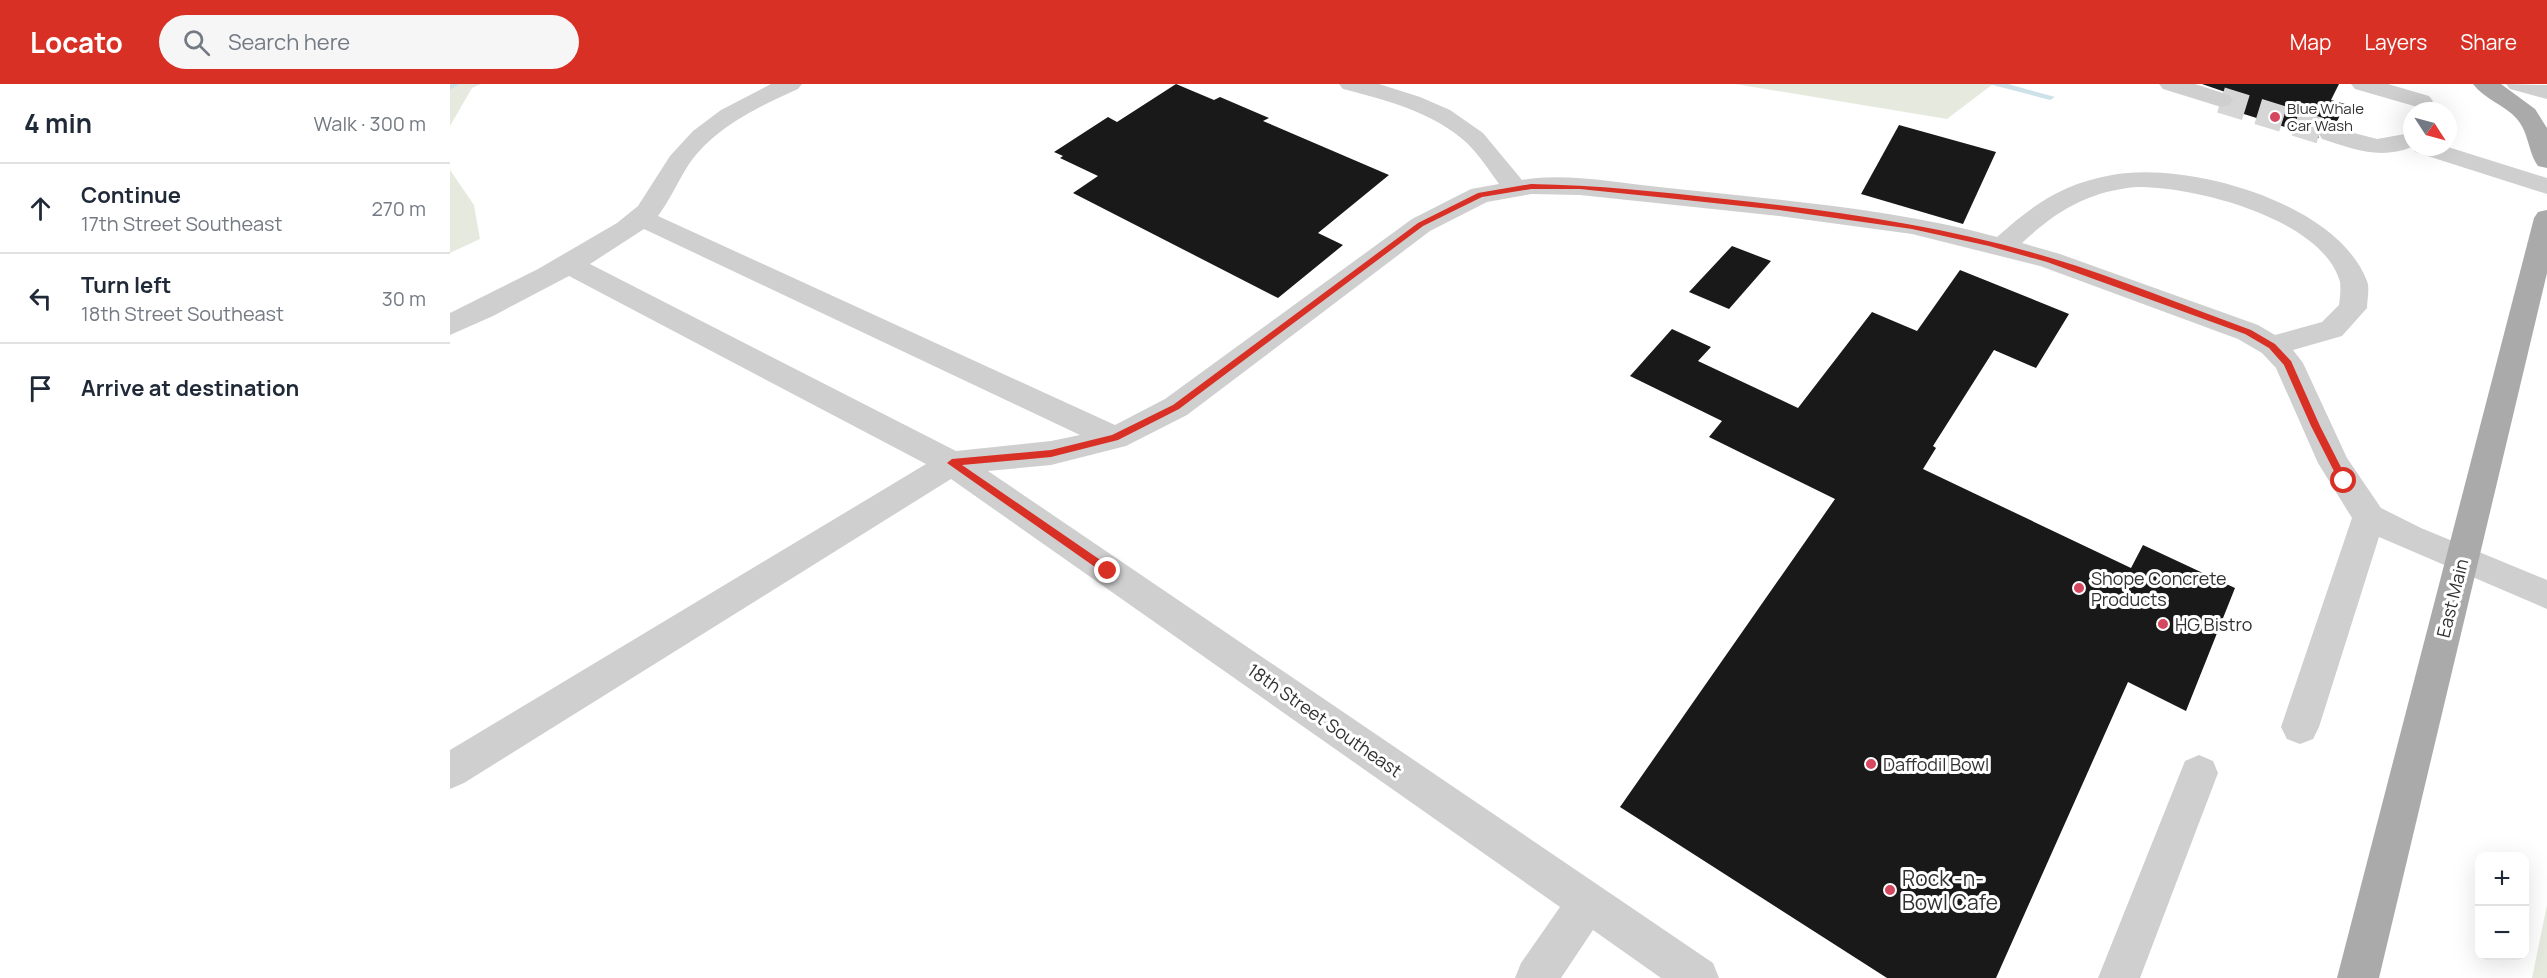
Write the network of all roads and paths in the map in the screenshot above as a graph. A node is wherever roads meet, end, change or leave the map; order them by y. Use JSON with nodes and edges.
{"nodes":[{"id":1,"x":790,"y":84,"type":"edge"},
{"id":2,"x":1352,"y":84,"type":"edge"},
{"id":3,"x":2171,"y":84,"type":"edge"},
{"id":4,"x":2363,"y":84,"type":"edge"},
{"id":5,"x":2485,"y":84,"type":"edge"},
{"id":6,"x":2518,"y":84,"type":"edge"},
{"id":7,"x":2547,"y":92,"type":"edge"},
{"id":8,"x":2221,"y":100,"type":"tunnel mouth"},
{"id":9,"x":2403,"y":111,"type":"edge"},
{"id":10,"x":2331,"y":134,"type":"tunnel mouth"},
{"id":11,"x":2403,"y":137,"type":"edge"},
{"id":12,"x":2457,"y":141,"type":"edge"},
{"id":13,"x":2547,"y":160,"type":"edge"},
{"id":14,"x":2547,"y":186,"type":"edge"},
{"id":15,"x":1516,"y":189,"type":"junction"},
{"id":16,"x":642,"y":218,"type":"junction"},
{"id":17,"x":2547,"y":218,"type":"edge"},
{"id":18,"x":2002,"y":247,"type":"junction"},
{"id":19,"x":569,"y":264,"type":"junction"},
{"id":20,"x":450,"y":325,"type":"edge"},
{"id":21,"x":2272,"y":346,"type":"junction"},
{"id":22,"x":1114,"y":438,"type":"junction"},
{"id":23,"x":952,"y":463,"type":"junction"},
{"id":24,"x":2369,"y":517,"type":"junction"},
{"id":25,"x":2461,"y":559,"type":"junction"},
{"id":26,"x":2547,"y":595,"type":"edge"},
{"id":27,"x":2300,"y":727,"type":"dead end"},
{"id":28,"x":450,"y":771,"type":"edge"},
{"id":29,"x":2199,"y":773,"type":"dead end"},
{"id":30,"x":1588,"y":902,"type":"junction"},
{"id":31,"x":1536,"y":978,"type":"edge"},
{"id":32,"x":1698,"y":978,"type":"edge"},
{"id":33,"x":2119,"y":978,"type":"edge"},
{"id":34,"x":2358,"y":978,"type":"edge"}],
"edges":[{"from":1,"to":16,"type":"street"},
{"from":2,"to":15,"type":"street"},
{"from":3,"to":8,"type":"street"},
{"from":4,"to":9,"type":"street"},
{"from":5,"to":13,"type":"main road"},
{"from":6,"to":7,"type":"street"},
{"from":10,"to":11,"type":"street"},
{"from":12,"to":14,"type":"street"},
{"from":15,"to":18,"type":"street"},
{"from":15,"to":22,"type":"street"},
{"from":16,"to":19,"type":"street"},
{"from":16,"to":22,"type":"street"},
{"from":17,"to":25,"type":"main road","name":"East Main"},
{"from":18,"to":21,"type":"street"},
{"from":18,"to":21,"type":"street"},
{"from":19,"to":20,"type":"street"},
{"from":19,"to":23,"type":"street","name":"18th Street Southeast"},
{"from":21,"to":24,"type":"street"},
{"from":22,"to":23,"type":"street"},
{"from":23,"to":28,"type":"street"},
{"from":23,"to":30,"type":"street","name":"18th Street Southeast"},
{"from":24,"to":25,"type":"street"},
{"from":24,"to":27,"type":"street"},
{"from":25,"to":26,"type":"street"},
{"from":25,"to":34,"type":"main road","name":"East Main"},
{"from":29,"to":33,"type":"street"},
{"from":30,"to":31,"type":"street"},
{"from":30,"to":32,"type":"street","name":"18th Street Southeast"}]}
